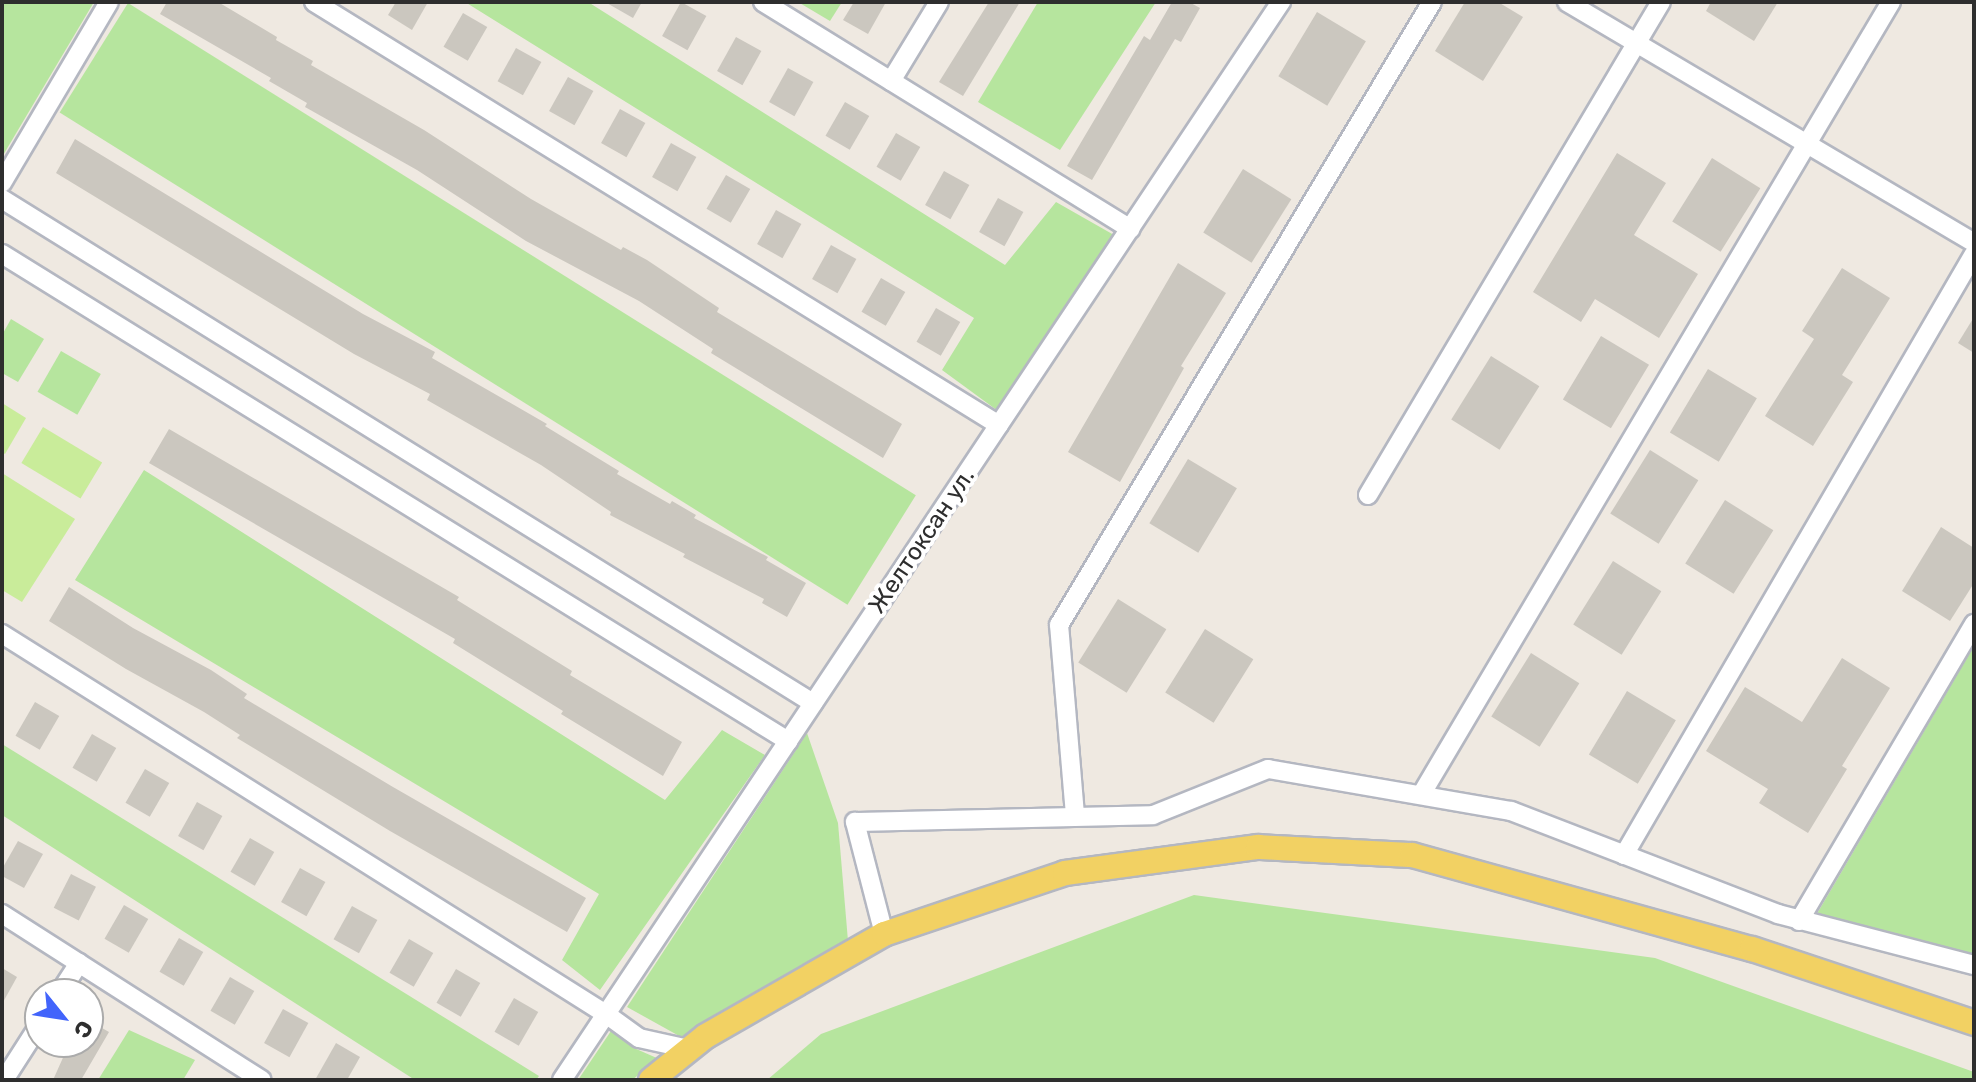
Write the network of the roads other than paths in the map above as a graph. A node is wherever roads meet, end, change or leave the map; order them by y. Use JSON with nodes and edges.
{"nodes":[{"id":1,"x":109,"y":2,"type":"edge"},
{"id":2,"x":314,"y":2,"type":"edge"},
{"id":3,"x":763,"y":2,"type":"edge"},
{"id":4,"x":939,"y":2,"type":"edge"},
{"id":5,"x":1281,"y":2,"type":"edge"},
{"id":6,"x":1432,"y":2,"type":"edge"},
{"id":7,"x":1567,"y":2,"type":"edge"},
{"id":8,"x":1661,"y":2,"type":"edge"},
{"id":9,"x":1891,"y":2,"type":"edge"},
{"id":10,"x":1636,"y":43,"type":"junction"},
{"id":11,"x":891,"y":81,"type":"junction"},
{"id":12,"x":1807,"y":144,"type":"junction"},
{"id":13,"x":2,"y":183,"type":"edge"},
{"id":14,"x":2,"y":199,"type":"edge"},
{"id":15,"x":1130,"y":229,"type":"junction"},
{"id":16,"x":1974,"y":243,"type":"edge"},
{"id":17,"x":2,"y":254,"type":"edge"},
{"id":18,"x":1974,"y":254,"type":"edge"},
{"id":19,"x":999,"y":425,"type":"junction"},
{"id":20,"x":1368,"y":495,"type":"dead end"},
{"id":21,"x":1974,"y":624,"type":"edge"},
{"id":22,"x":2,"y":634,"type":"edge"},
{"id":23,"x":813,"y":703,"type":"junction"},
{"id":24,"x":788,"y":741,"type":"junction"},
{"id":25,"x":1421,"y":795,"type":"junction"},
{"id":26,"x":1075,"y":815,"type":"junction"},
{"id":27,"x":1624,"y":855,"type":"junction"},
{"id":28,"x":2,"y":914,"type":"edge"},
{"id":29,"x":1799,"y":921,"type":"junction"},
{"id":30,"x":884,"y":934,"type":"junction"},
{"id":31,"x":79,"y":963,"type":"junction"},
{"id":32,"x":1974,"y":965,"type":"edge"},
{"id":33,"x":69,"y":978,"type":"edge"},
{"id":34,"x":606,"y":1014,"type":"junction"},
{"id":35,"x":1974,"y":1023,"type":"edge"},
{"id":36,"x":24,"y":1049,"type":"edge"},
{"id":37,"x":689,"y":1049,"type":"junction"},
{"id":38,"x":4,"y":1080,"type":"edge"},
{"id":39,"x":262,"y":1080,"type":"edge"},
{"id":40,"x":562,"y":1080,"type":"edge"},
{"id":41,"x":651,"y":1080,"type":"edge"}],
"edges":[{"from":1,"to":13,"type":"street"},
{"from":2,"to":19,"type":"street"},
{"from":3,"to":11,"type":"street"},
{"from":4,"to":11,"type":"street"},
{"from":5,"to":15,"type":"street","name":"Желтоксан ул."},
{"from":6,"to":26,"type":"street"},
{"from":7,"to":10,"type":"street"},
{"from":8,"to":10,"type":"street"},
{"from":9,"to":12,"type":"street"},
{"from":10,"to":12,"type":"street"},
{"from":10,"to":20,"type":"street"},
{"from":11,"to":15,"type":"street"},
{"from":12,"to":16,"type":"street"},
{"from":12,"to":25,"type":"street"},
{"from":14,"to":23,"type":"street"},
{"from":15,"to":19,"type":"street","name":"Желтоксан ул."},
{"from":17,"to":24,"type":"street"},
{"from":18,"to":27,"type":"street"},
{"from":19,"to":23,"type":"street","name":"Желтоксан ул."},
{"from":21,"to":29,"type":"street"},
{"from":22,"to":34,"type":"street"},
{"from":23,"to":24,"type":"street","name":"Желтоксан ул."},
{"from":24,"to":34,"type":"street","name":"Желтоксан ул."},
{"from":25,"to":26,"type":"street"},
{"from":25,"to":27,"type":"street"},
{"from":26,"to":30,"type":"street"},
{"from":27,"to":29,"type":"street"},
{"from":28,"to":31,"type":"street"},
{"from":29,"to":32,"type":"street"},
{"from":30,"to":35,"type":"main road"},
{"from":30,"to":37,"type":"main road"},
{"from":31,"to":33,"type":"street"},
{"from":31,"to":39,"type":"street"},
{"from":34,"to":37,"type":"street"},
{"from":34,"to":40,"type":"street","name":"Желтоксан ул."},
{"from":36,"to":38,"type":"street"},
{"from":37,"to":41,"type":"main road"}]}
